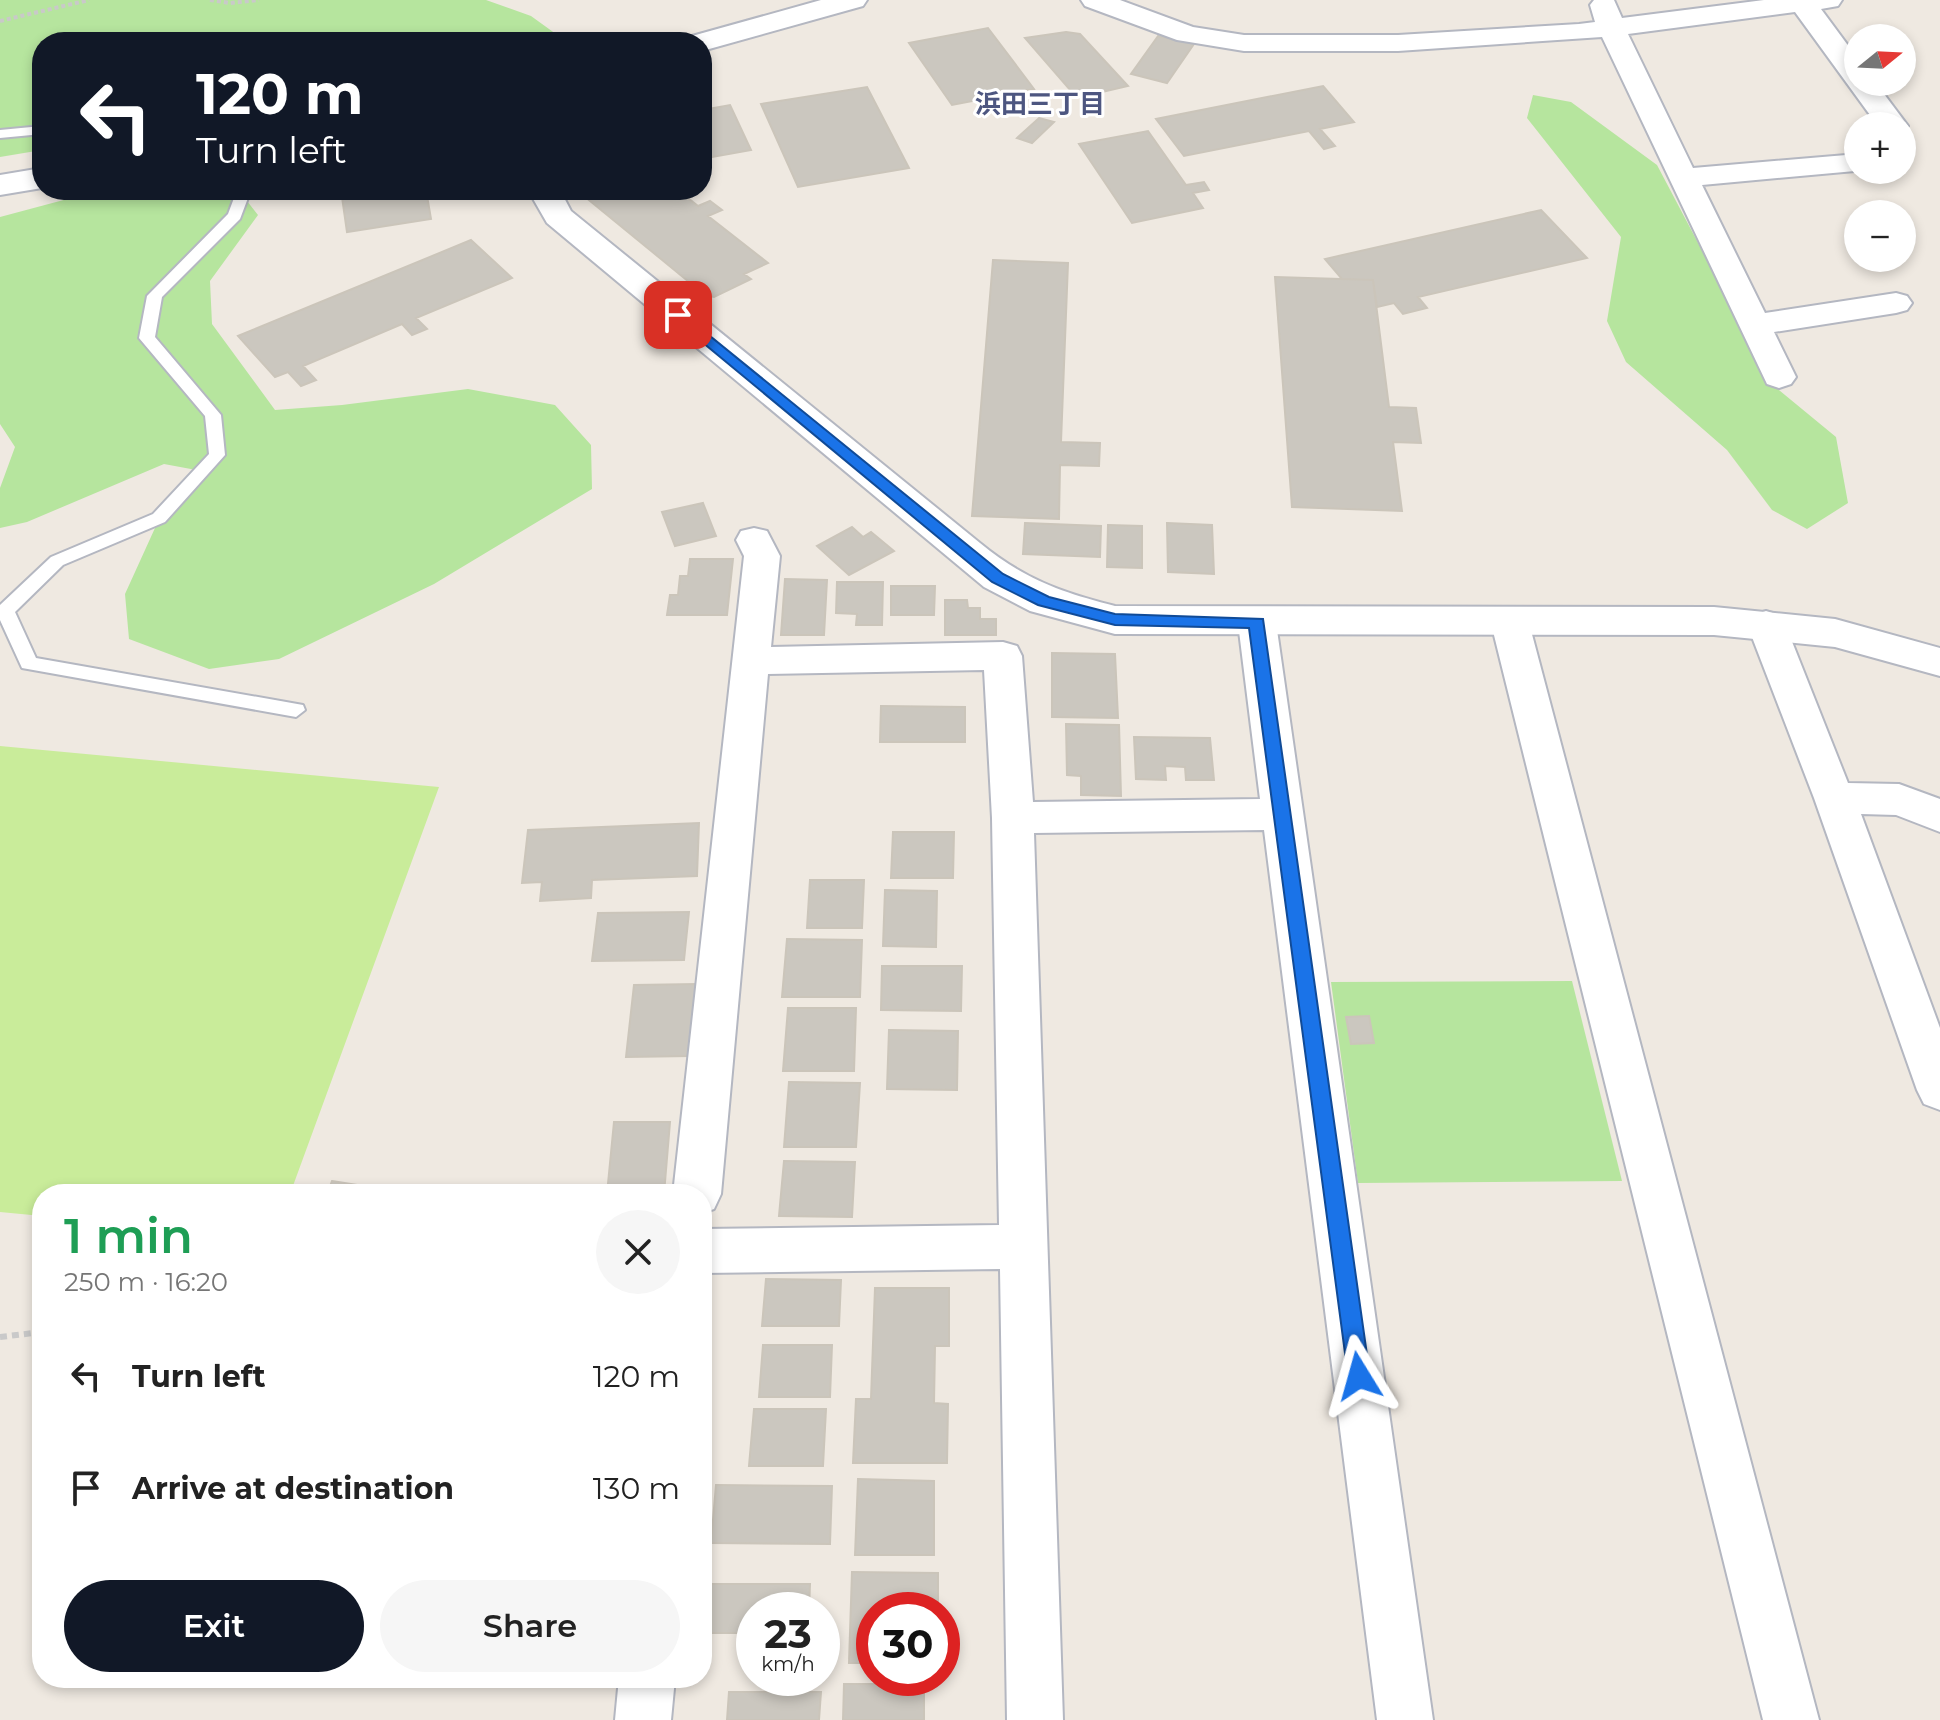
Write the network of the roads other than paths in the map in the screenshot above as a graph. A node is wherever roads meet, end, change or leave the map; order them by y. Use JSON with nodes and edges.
{"nodes":[{"id":1,"x":853,"y":0,"type":"edge"},
{"id":2,"x":1095,"y":0,"type":"edge"},
{"id":3,"x":1815,"y":2,"type":"edge"},
{"id":4,"x":1606,"y":14,"type":"edge"},
{"id":5,"x":712,"y":39,"type":"edge"},
{"id":6,"x":1844,"y":53,"type":"edge"},
{"id":7,"x":32,"y":131,"type":"edge"},
{"id":8,"x":0,"y":134,"type":"edge"},
{"id":9,"x":1844,"y":164,"type":"edge"},
{"id":10,"x":1683,"y":178,"type":"junction"},
{"id":11,"x":32,"y":180,"type":"edge"},
{"id":12,"x":0,"y":185,"type":"edge"},
{"id":13,"x":241,"y":200,"type":"edge"},
{"id":14,"x":549,"y":200,"type":"edge"},
{"id":15,"x":1896,"y":303,"type":"dead end"},
{"id":16,"x":1754,"y":325,"type":"junction"},
{"id":17,"x":1779,"y":377,"type":"dead end"},
{"id":18,"x":754,"y":540,"type":"dead end"},
{"id":19,"x":1257,"y":623,"type":"junction"},
{"id":20,"x":1510,"y":623,"type":"junction"},
{"id":21,"x":1766,"y":624,"type":"junction"},
{"id":22,"x":750,"y":661,"type":"junction"},
{"id":23,"x":1940,"y":662,"type":"edge"},
{"id":24,"x":296,"y":710,"type":"dead end"},
{"id":25,"x":1834,"y":798,"type":"junction"},
{"id":26,"x":1283,"y":814,"type":"junction"},
{"id":27,"x":1940,"y":816,"type":"edge"},
{"id":28,"x":1013,"y":818,"type":"junction"},
{"id":29,"x":1940,"y":1090,"type":"edge"},
{"id":30,"x":698,"y":1184,"type":"edge"},
{"id":31,"x":1023,"y":1247,"type":"junction"},
{"id":32,"x":712,"y":1251,"type":"edge"},
{"id":33,"x":646,"y":1688,"type":"edge"},
{"id":34,"x":643,"y":1720,"type":"edge"},
{"id":35,"x":1035,"y":1720,"type":"edge"},
{"id":36,"x":1405,"y":1720,"type":"edge"},
{"id":37,"x":1791,"y":1720,"type":"edge"}],
"edges":[{"from":1,"to":5,"type":"street"},
{"from":2,"to":4,"type":"street"},
{"from":3,"to":4,"type":"street"},
{"from":3,"to":6,"type":"street"},
{"from":4,"to":10,"type":"street"},
{"from":7,"to":8,"type":"lane"},
{"from":9,"to":10,"type":"street"},
{"from":10,"to":16,"type":"street"},
{"from":11,"to":12,"type":"street"},
{"from":13,"to":24,"type":"lane"},
{"from":14,"to":19,"type":"street"},
{"from":15,"to":16,"type":"street"},
{"from":16,"to":17,"type":"street"},
{"from":18,"to":22,"type":"street"},
{"from":19,"to":20,"type":"street"},
{"from":19,"to":26,"type":"street"},
{"from":20,"to":21,"type":"street"},
{"from":20,"to":37,"type":"street"},
{"from":21,"to":23,"type":"street"},
{"from":21,"to":25,"type":"street"},
{"from":22,"to":28,"type":"street"},
{"from":22,"to":30,"type":"street"},
{"from":25,"to":27,"type":"street"},
{"from":25,"to":29,"type":"street"},
{"from":26,"to":28,"type":"street"},
{"from":26,"to":36,"type":"street"},
{"from":28,"to":31,"type":"street"},
{"from":31,"to":32,"type":"street"},
{"from":31,"to":35,"type":"street"},
{"from":33,"to":34,"type":"street"}]}
